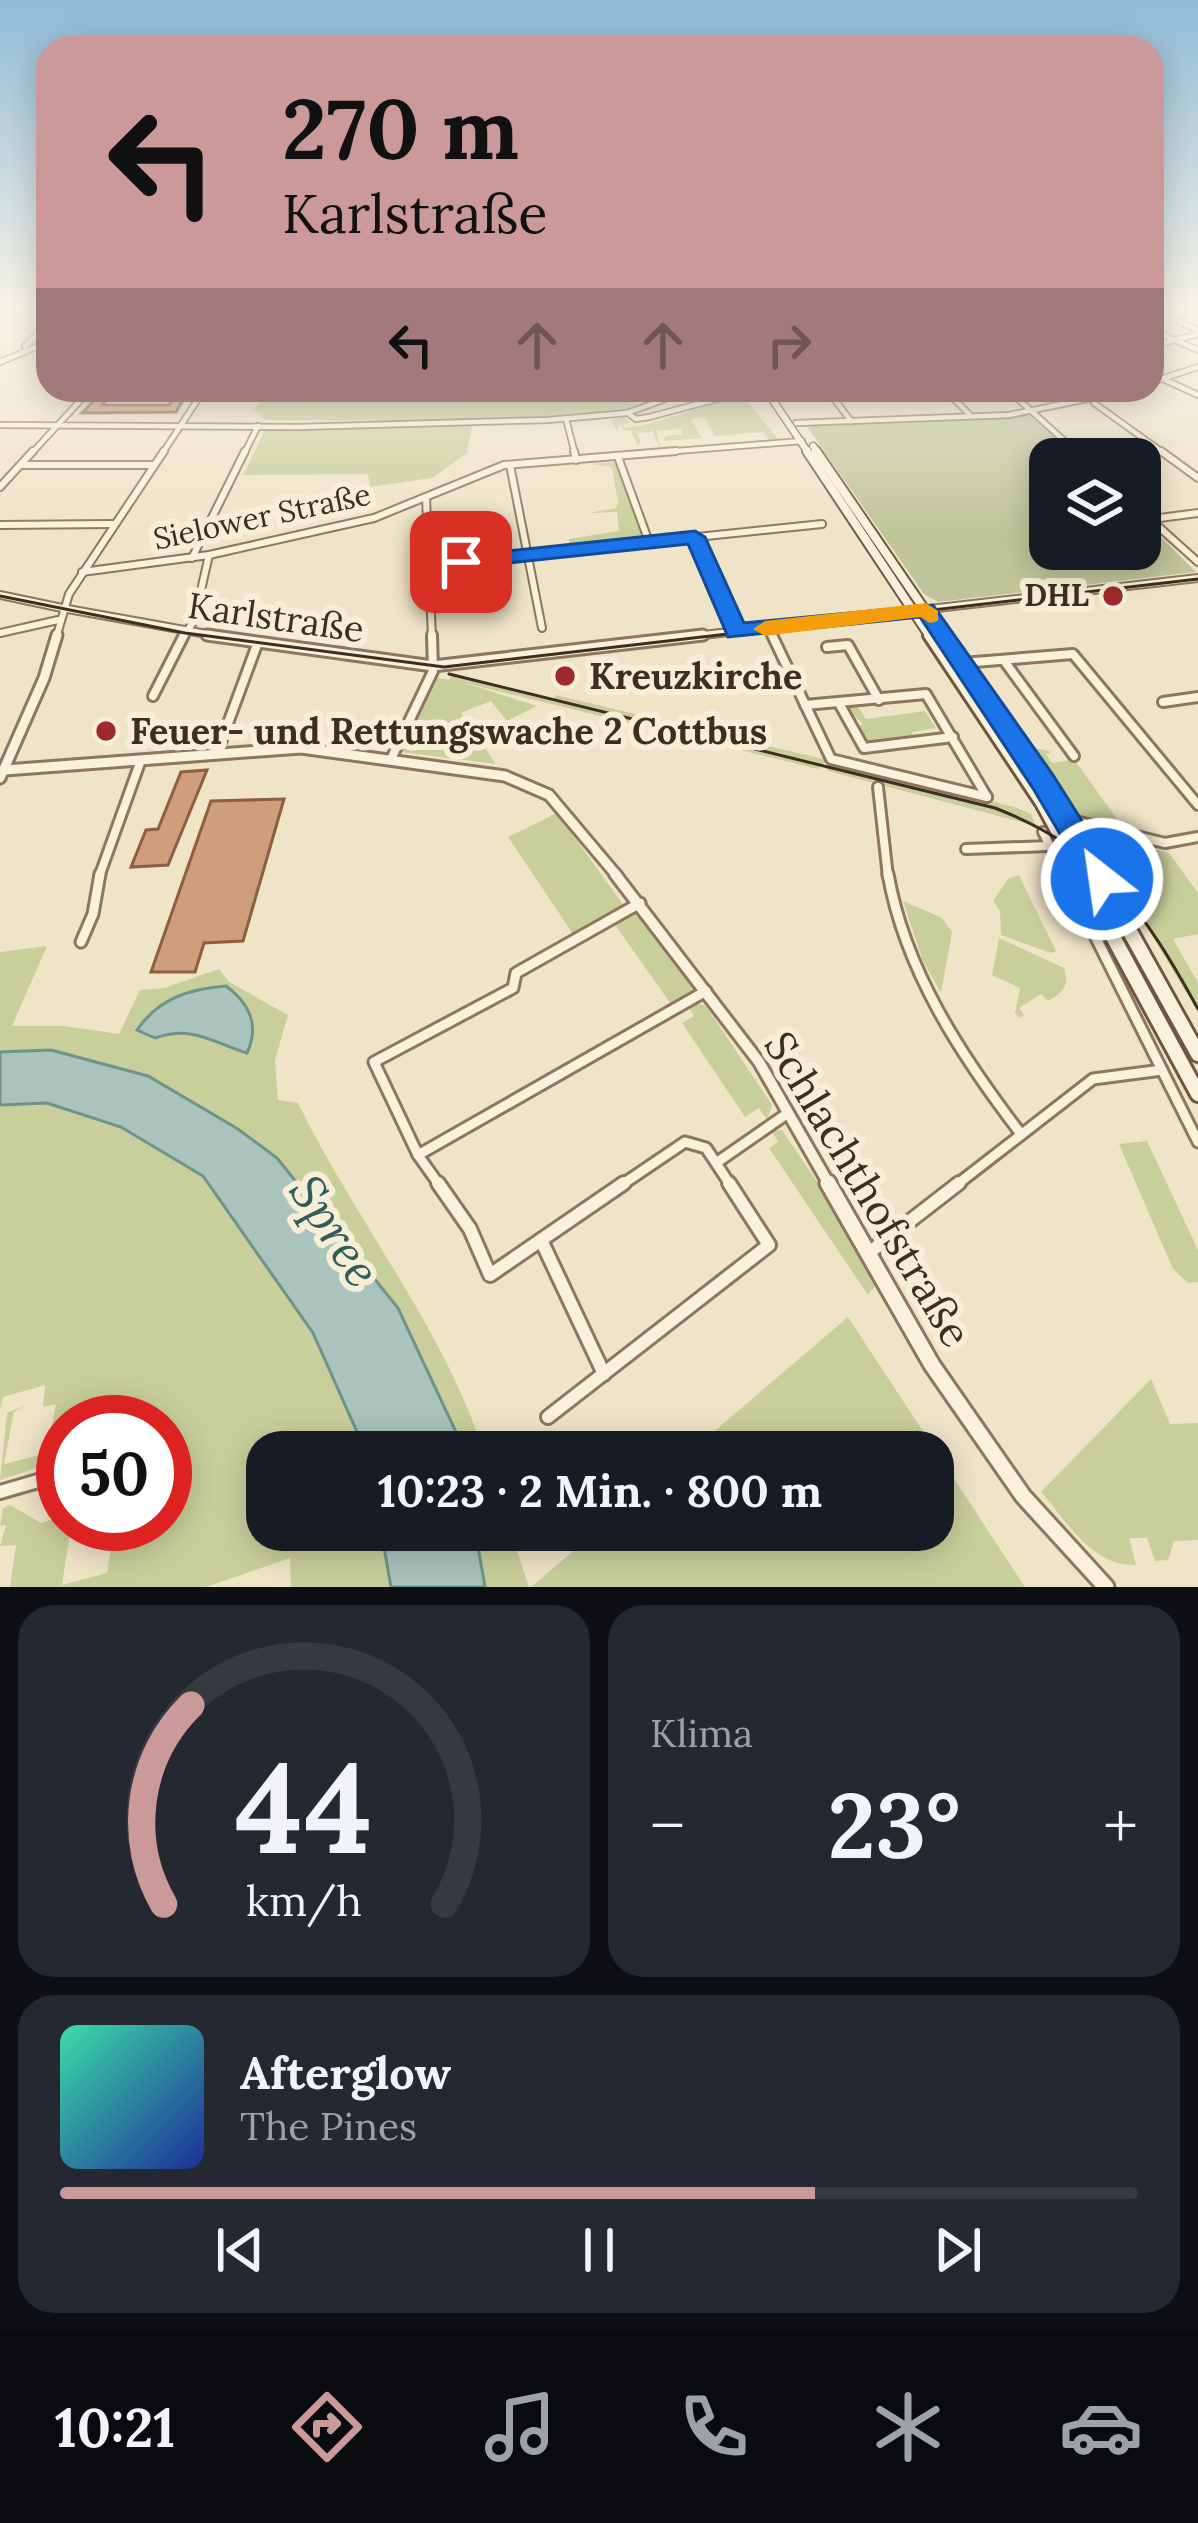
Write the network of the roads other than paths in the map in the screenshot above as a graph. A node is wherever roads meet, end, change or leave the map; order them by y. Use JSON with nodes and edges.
{"nodes":[{"id":1,"x":79,"y":402,"type":"edge"},
{"id":2,"x":196,"y":402,"type":"edge"},
{"id":3,"x":658,"y":402,"type":"edge"},
{"id":4,"x":692,"y":402,"type":"edge"},
{"id":5,"x":777,"y":402,"type":"edge"},
{"id":6,"x":779,"y":402,"type":"edge"},
{"id":7,"x":836,"y":402,"type":"edge"},
{"id":8,"x":957,"y":402,"type":"edge"},
{"id":9,"x":1021,"y":402,"type":"edge"},
{"id":10,"x":1097,"y":402,"type":"edge"},
{"id":11,"x":1094,"y":403,"type":"junction"},
{"id":12,"x":1031,"y":412,"type":"junction"},
{"id":13,"x":628,"y":413,"type":"junction"},
{"id":14,"x":970,"y":415,"type":"junction"},
{"id":15,"x":566,"y":419,"type":"junction"},
{"id":16,"x":851,"y":421,"type":"junction"},
{"id":17,"x":796,"y":423,"type":"junction"},
{"id":18,"x":180,"y":424,"type":"junction"},
{"id":19,"x":232,"y":424,"type":"junction"},
{"id":20,"x":340,"y":424,"type":"junction"},
{"id":21,"x":0,"y":425,"type":"edge"},
{"id":22,"x":58,"y":425,"type":"junction"},
{"id":23,"x":255,"y":429,"type":"junction"},
{"id":24,"x":1060,"y":438,"type":"edge"},
{"id":25,"x":802,"y":441,"type":"junction"},
{"id":26,"x":618,"y":457,"type":"junction"},
{"id":27,"x":576,"y":460,"type":"junction"},
{"id":28,"x":21,"y":465,"type":"junction"},
{"id":29,"x":153,"y":465,"type":"junction"},
{"id":30,"x":510,"y":465,"type":"junction"},
{"id":31,"x":1198,"y":478,"type":"edge"},
{"id":32,"x":0,"y":488,"type":"edge"},
{"id":33,"x":426,"y":497,"type":"junction"},
{"id":34,"x":1198,"y":513,"type":"edge"},
{"id":35,"x":1161,"y":518,"type":"edge"},
{"id":36,"x":112,"y":524,"type":"junction"},
{"id":37,"x":822,"y":524,"type":"dead end"},
{"id":38,"x":0,"y":525,"type":"edge"},
{"id":39,"x":1161,"y":528,"type":"edge"},
{"id":40,"x":695,"y":537,"type":"junction"},
{"id":41,"x":650,"y":542,"type":"junction"},
{"id":42,"x":209,"y":555,"type":"junction"},
{"id":43,"x":526,"y":556,"type":"junction"},
{"id":44,"x":192,"y":558,"type":"junction"},
{"id":45,"x":1198,"y":562,"type":"edge"},
{"id":46,"x":429,"y":565,"type":"junction"},
{"id":47,"x":81,"y":572,"type":"junction"},
{"id":48,"x":1198,"y":578,"type":"edge"},
{"id":49,"x":0,"y":595,"type":"edge"},
{"id":50,"x":62,"y":608,"type":"junction"},
{"id":51,"x":919,"y":610,"type":"junction"},
{"id":52,"x":58,"y":620,"type":"junction"},
{"id":53,"x":542,"y":628,"type":"dead end"},
{"id":54,"x":769,"y":628,"type":"junction"},
{"id":55,"x":186,"y":632,"type":"junction"},
{"id":56,"x":736,"y":632,"type":"junction"},
{"id":57,"x":0,"y":633,"type":"edge"},
{"id":58,"x":258,"y":642,"type":"junction"},
{"id":59,"x":827,"y":647,"type":"dead end"},
{"id":60,"x":1004,"y":661,"type":"junction"},
{"id":61,"x":962,"y":663,"type":"junction"},
{"id":62,"x":433,"y":666,"type":"junction"},
{"id":63,"x":153,"y":696,"type":"dead end"},
{"id":64,"x":1198,"y":697,"type":"edge"},
{"id":65,"x":879,"y":700,"type":"junction"},
{"id":66,"x":1162,"y":702,"type":"dead end"},
{"id":67,"x":805,"y":705,"type":"junction"},
{"id":68,"x":840,"y":705,"type":"junction"},
{"id":69,"x":952,"y":737,"type":"junction"},
{"id":70,"x":864,"y":748,"type":"junction"},
{"id":71,"x":217,"y":753,"type":"junction"},
{"id":72,"x":1074,"y":756,"type":"dead end"},
{"id":73,"x":141,"y":758,"type":"junction"},
{"id":74,"x":391,"y":759,"type":"junction"},
{"id":75,"x":861,"y":766,"type":"junction"},
{"id":76,"x":2,"y":773,"type":"edge"},
{"id":77,"x":878,"y":787,"type":"dead end"},
{"id":78,"x":1198,"y":805,"type":"edge"},
{"id":79,"x":1046,"y":812,"type":"junction"},
{"id":80,"x":1067,"y":819,"type":"junction"},
{"id":81,"x":1043,"y":832,"type":"dead end"},
{"id":82,"x":1198,"y":838,"type":"edge"},
{"id":83,"x":1049,"y":846,"type":"junction"},
{"id":84,"x":966,"y":849,"type":"dead end"},
{"id":85,"x":640,"y":903,"type":"junction"},
{"id":86,"x":81,"y":942,"type":"dead end"},
{"id":87,"x":706,"y":991,"type":"junction"},
{"id":88,"x":1198,"y":1054,"type":"edge"},
{"id":89,"x":1162,"y":1070,"type":"junction"},
{"id":90,"x":1198,"y":1094,"type":"edge"},
{"id":91,"x":789,"y":1112,"type":"junction"},
{"id":92,"x":1021,"y":1134,"type":"junction"},
{"id":93,"x":1198,"y":1142,"type":"edge"},
{"id":94,"x":418,"y":1155,"type":"junction"},
{"id":95,"x":716,"y":1163,"type":"junction"},
{"id":96,"x":541,"y":1240,"type":"junction"},
{"id":97,"x":867,"y":1255,"type":"junction"},
{"id":98,"x":604,"y":1373,"type":"junction"},
{"id":99,"x":548,"y":1417,"type":"dead end"},
{"id":100,"x":36,"y":1482,"type":"edge"},
{"id":101,"x":0,"y":1492,"type":"edge"},
{"id":102,"x":1106,"y":1587,"type":"edge"}],
"edges":[{"from":1,"to":22,"type":"street"},
{"from":2,"to":18,"type":"street"},
{"from":3,"to":13,"type":"street"},
{"from":4,"to":13,"type":"street"},
{"from":5,"to":25,"type":"main road"},
{"from":6,"to":17,"type":"main road"},
{"from":7,"to":16,"type":"street"},
{"from":8,"to":14,"type":"street"},
{"from":9,"to":12,"type":"street"},
{"from":10,"to":11,"type":"street"},
{"from":11,"to":12,"type":"street"},
{"from":11,"to":31,"type":"street"},
{"from":12,"to":14,"type":"street"},
{"from":12,"to":24,"type":"street"},
{"from":13,"to":15,"type":"street"},
{"from":14,"to":16,"type":"street"},
{"from":15,"to":20,"type":"street"},
{"from":15,"to":27,"type":"street"},
{"from":16,"to":17,"type":"street"},
{"from":17,"to":51,"type":"main road"},
{"from":18,"to":19,"type":"street"},
{"from":18,"to":22,"type":"street"},
{"from":18,"to":29,"type":"street"},
{"from":19,"to":20,"type":"street"},
{"from":19,"to":23,"type":"street"},
{"from":20,"to":23,"type":"street"},
{"from":21,"to":22,"type":"street"},
{"from":22,"to":28,"type":"street"},
{"from":23,"to":44,"type":"street"},
{"from":25,"to":26,"type":"street","name":"Sielower Straße"},
{"from":25,"to":51,"type":"main road"},
{"from":26,"to":27,"type":"street","name":"Sielower Straße"},
{"from":26,"to":41,"type":"street"},
{"from":27,"to":30,"type":"street","name":"Sielower Straße"},
{"from":28,"to":29,"type":"street"},
{"from":28,"to":32,"type":"street"},
{"from":29,"to":36,"type":"street"},
{"from":30,"to":33,"type":"street","name":"Sielower Straße"},
{"from":30,"to":43,"type":"street"},
{"from":33,"to":42,"type":"street","name":"Sielower Straße"},
{"from":33,"to":46,"type":"street"},
{"from":34,"to":35,"type":"street"},
{"from":36,"to":38,"type":"street"},
{"from":36,"to":47,"type":"street"},
{"from":37,"to":40,"type":"street"},
{"from":39,"to":45,"type":"street"},
{"from":40,"to":41,"type":"street"},
{"from":40,"to":56,"type":"street"},
{"from":41,"to":43,"type":"street"},
{"from":42,"to":44,"type":"street","name":"Sielower Straße"},
{"from":42,"to":55,"type":"street"},
{"from":43,"to":46,"type":"street"},
{"from":43,"to":53,"type":"street"},
{"from":44,"to":47,"type":"street","name":"Sielower Straße"},
{"from":46,"to":62,"type":"street"},
{"from":47,"to":50,"type":"street"},
{"from":48,"to":51,"type":"street","name":"Karlstraße"},
{"from":49,"to":50,"type":"street"},
{"from":50,"to":52,"type":"street"},
{"from":50,"to":55,"type":"street","name":"Karlstraße"},
{"from":51,"to":54,"type":"street","name":"Karlstraße"},
{"from":51,"to":61,"type":"main road"},
{"from":51,"to":79,"type":"main road"},
{"from":52,"to":57,"type":"street"},
{"from":52,"to":76,"type":"street"},
{"from":54,"to":56,"type":"street","name":"Karlstraße"},
{"from":54,"to":67,"type":"street"},
{"from":55,"to":58,"type":"street","name":"Karlstraße"},
{"from":55,"to":63,"type":"street"},
{"from":56,"to":62,"type":"street","name":"Karlstraße"},
{"from":58,"to":62,"type":"street","name":"Karlstraße"},
{"from":58,"to":71,"type":"street"},
{"from":59,"to":65,"type":"street"},
{"from":60,"to":61,"type":"street"},
{"from":60,"to":72,"type":"street"},
{"from":60,"to":78,"type":"street"},
{"from":61,"to":80,"type":"main road"},
{"from":62,"to":74,"type":"street"},
{"from":64,"to":66,"type":"street"},
{"from":65,"to":68,"type":"street"},
{"from":65,"to":69,"type":"street"},
{"from":67,"to":68,"type":"street"},
{"from":67,"to":75,"type":"street"},
{"from":68,"to":70,"type":"street"},
{"from":69,"to":70,"type":"street"},
{"from":69,"to":75,"type":"street"},
{"from":70,"to":75,"type":"street"},
{"from":71,"to":73,"type":"street","name":"Schlachthofstraße"},
{"from":71,"to":74,"type":"street","name":"Schlachthofstraße"},
{"from":73,"to":76,"type":"street","name":"Schlachthofstraße"},
{"from":73,"to":86,"type":"street"},
{"from":74,"to":85,"type":"street","name":"Schlachthofstraße"},
{"from":77,"to":92,"type":"street"},
{"from":79,"to":80,"type":"main road"},
{"from":79,"to":90,"type":"main road"},
{"from":80,"to":82,"type":"street"},
{"from":80,"to":88,"type":"main road"},
{"from":81,"to":83,"type":"street"},
{"from":83,"to":84,"type":"street"},
{"from":83,"to":89,"type":"street"},
{"from":85,"to":87,"type":"street","name":"Schlachthofstraße"},
{"from":85,"to":94,"type":"street"},
{"from":87,"to":91,"type":"street","name":"Schlachthofstraße"},
{"from":87,"to":94,"type":"street"},
{"from":89,"to":92,"type":"street"},
{"from":89,"to":93,"type":"street"},
{"from":91,"to":95,"type":"street"},
{"from":91,"to":97,"type":"street","name":"Schlachthofstraße"},
{"from":92,"to":97,"type":"street"},
{"from":94,"to":96,"type":"street"},
{"from":95,"to":96,"type":"street"},
{"from":95,"to":98,"type":"street"},
{"from":96,"to":98,"type":"street"},
{"from":97,"to":102,"type":"street","name":"Schlachthofstraße"},
{"from":98,"to":99,"type":"street"},
{"from":100,"to":101,"type":"street"}]}
